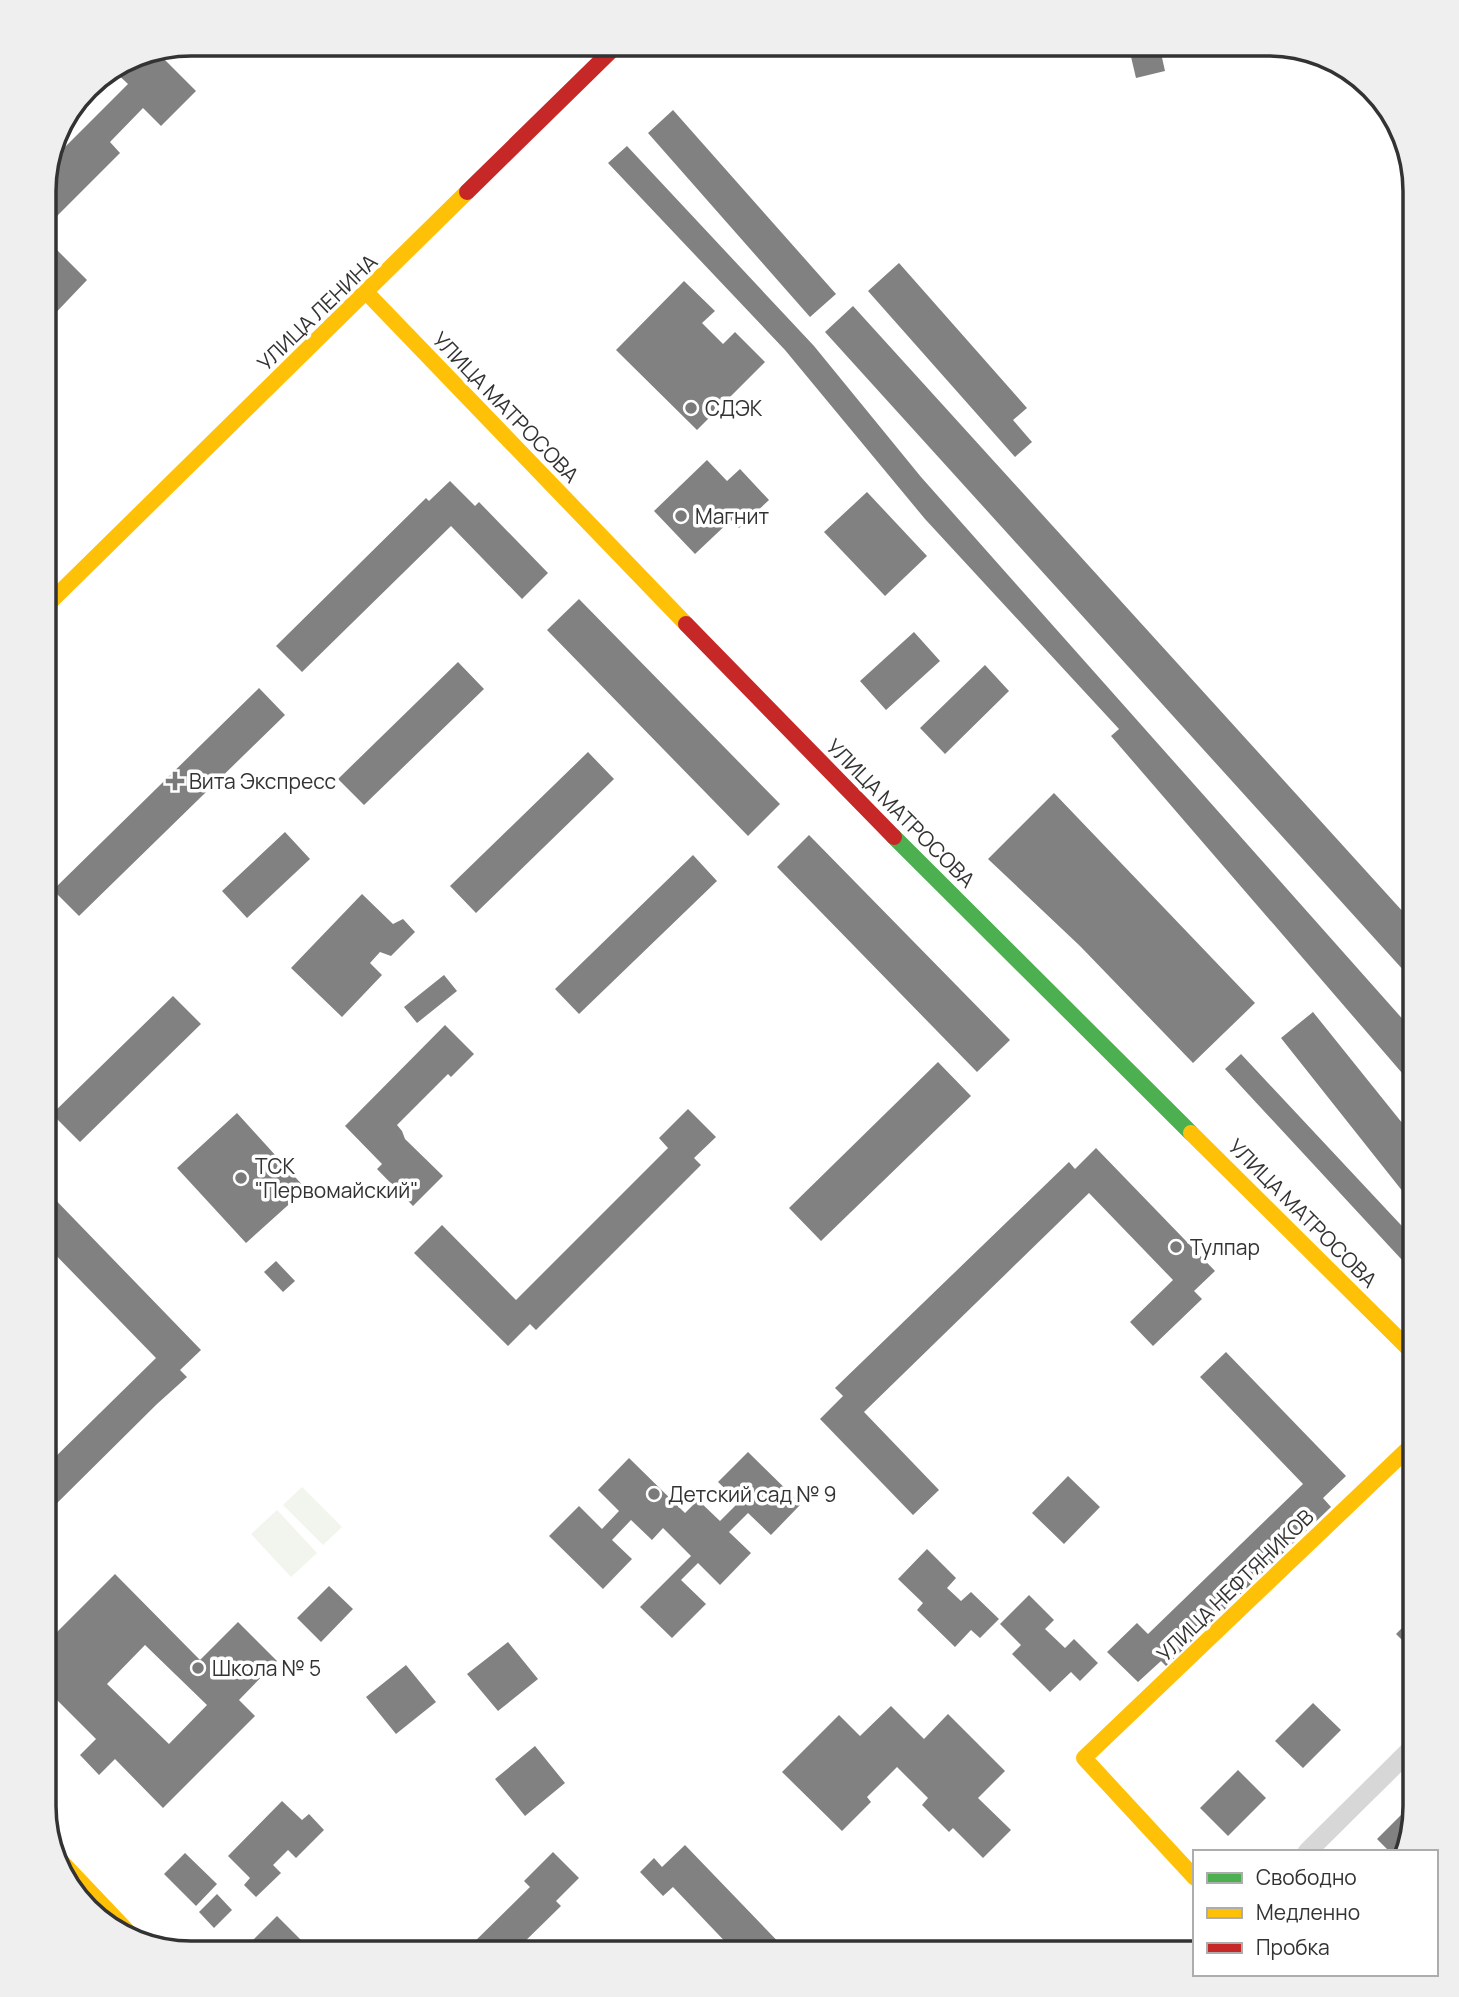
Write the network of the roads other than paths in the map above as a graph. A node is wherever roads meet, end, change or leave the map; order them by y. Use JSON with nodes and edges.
{"nodes":[{"id":1,"x":606,"y":56,"type":"edge"},
{"id":2,"x":367,"y":293,"type":"junction"},
{"id":3,"x":56,"y":596,"type":"edge"},
{"id":4,"x":1403,"y":1342,"type":"edge"},
{"id":5,"x":1403,"y":1454,"type":"edge"},
{"id":6,"x":1403,"y":1757,"type":"edge"},
{"id":7,"x":1309,"y":1850,"type":"edge"},
{"id":8,"x":1193,"y":1876,"type":"edge"},
{"id":9,"x":76,"y":1877,"type":"edge"},
{"id":10,"x":113,"y":1916,"type":"edge"}],
"edges":[{"from":1,"to":2,"type":"street","name":"УЛИЦА ЛЕНИНА"},
{"from":2,"to":3,"type":"street","name":"УЛИЦА ЛЕНИНА"},
{"from":2,"to":4,"type":"street","name":"УЛИЦА МАТРОСОВА"},
{"from":5,"to":8,"type":"street","name":"УЛИЦА НЕФТЯНИКОВ"},
{"from":6,"to":7,"type":"street"},
{"from":9,"to":10,"type":"street"}]}
